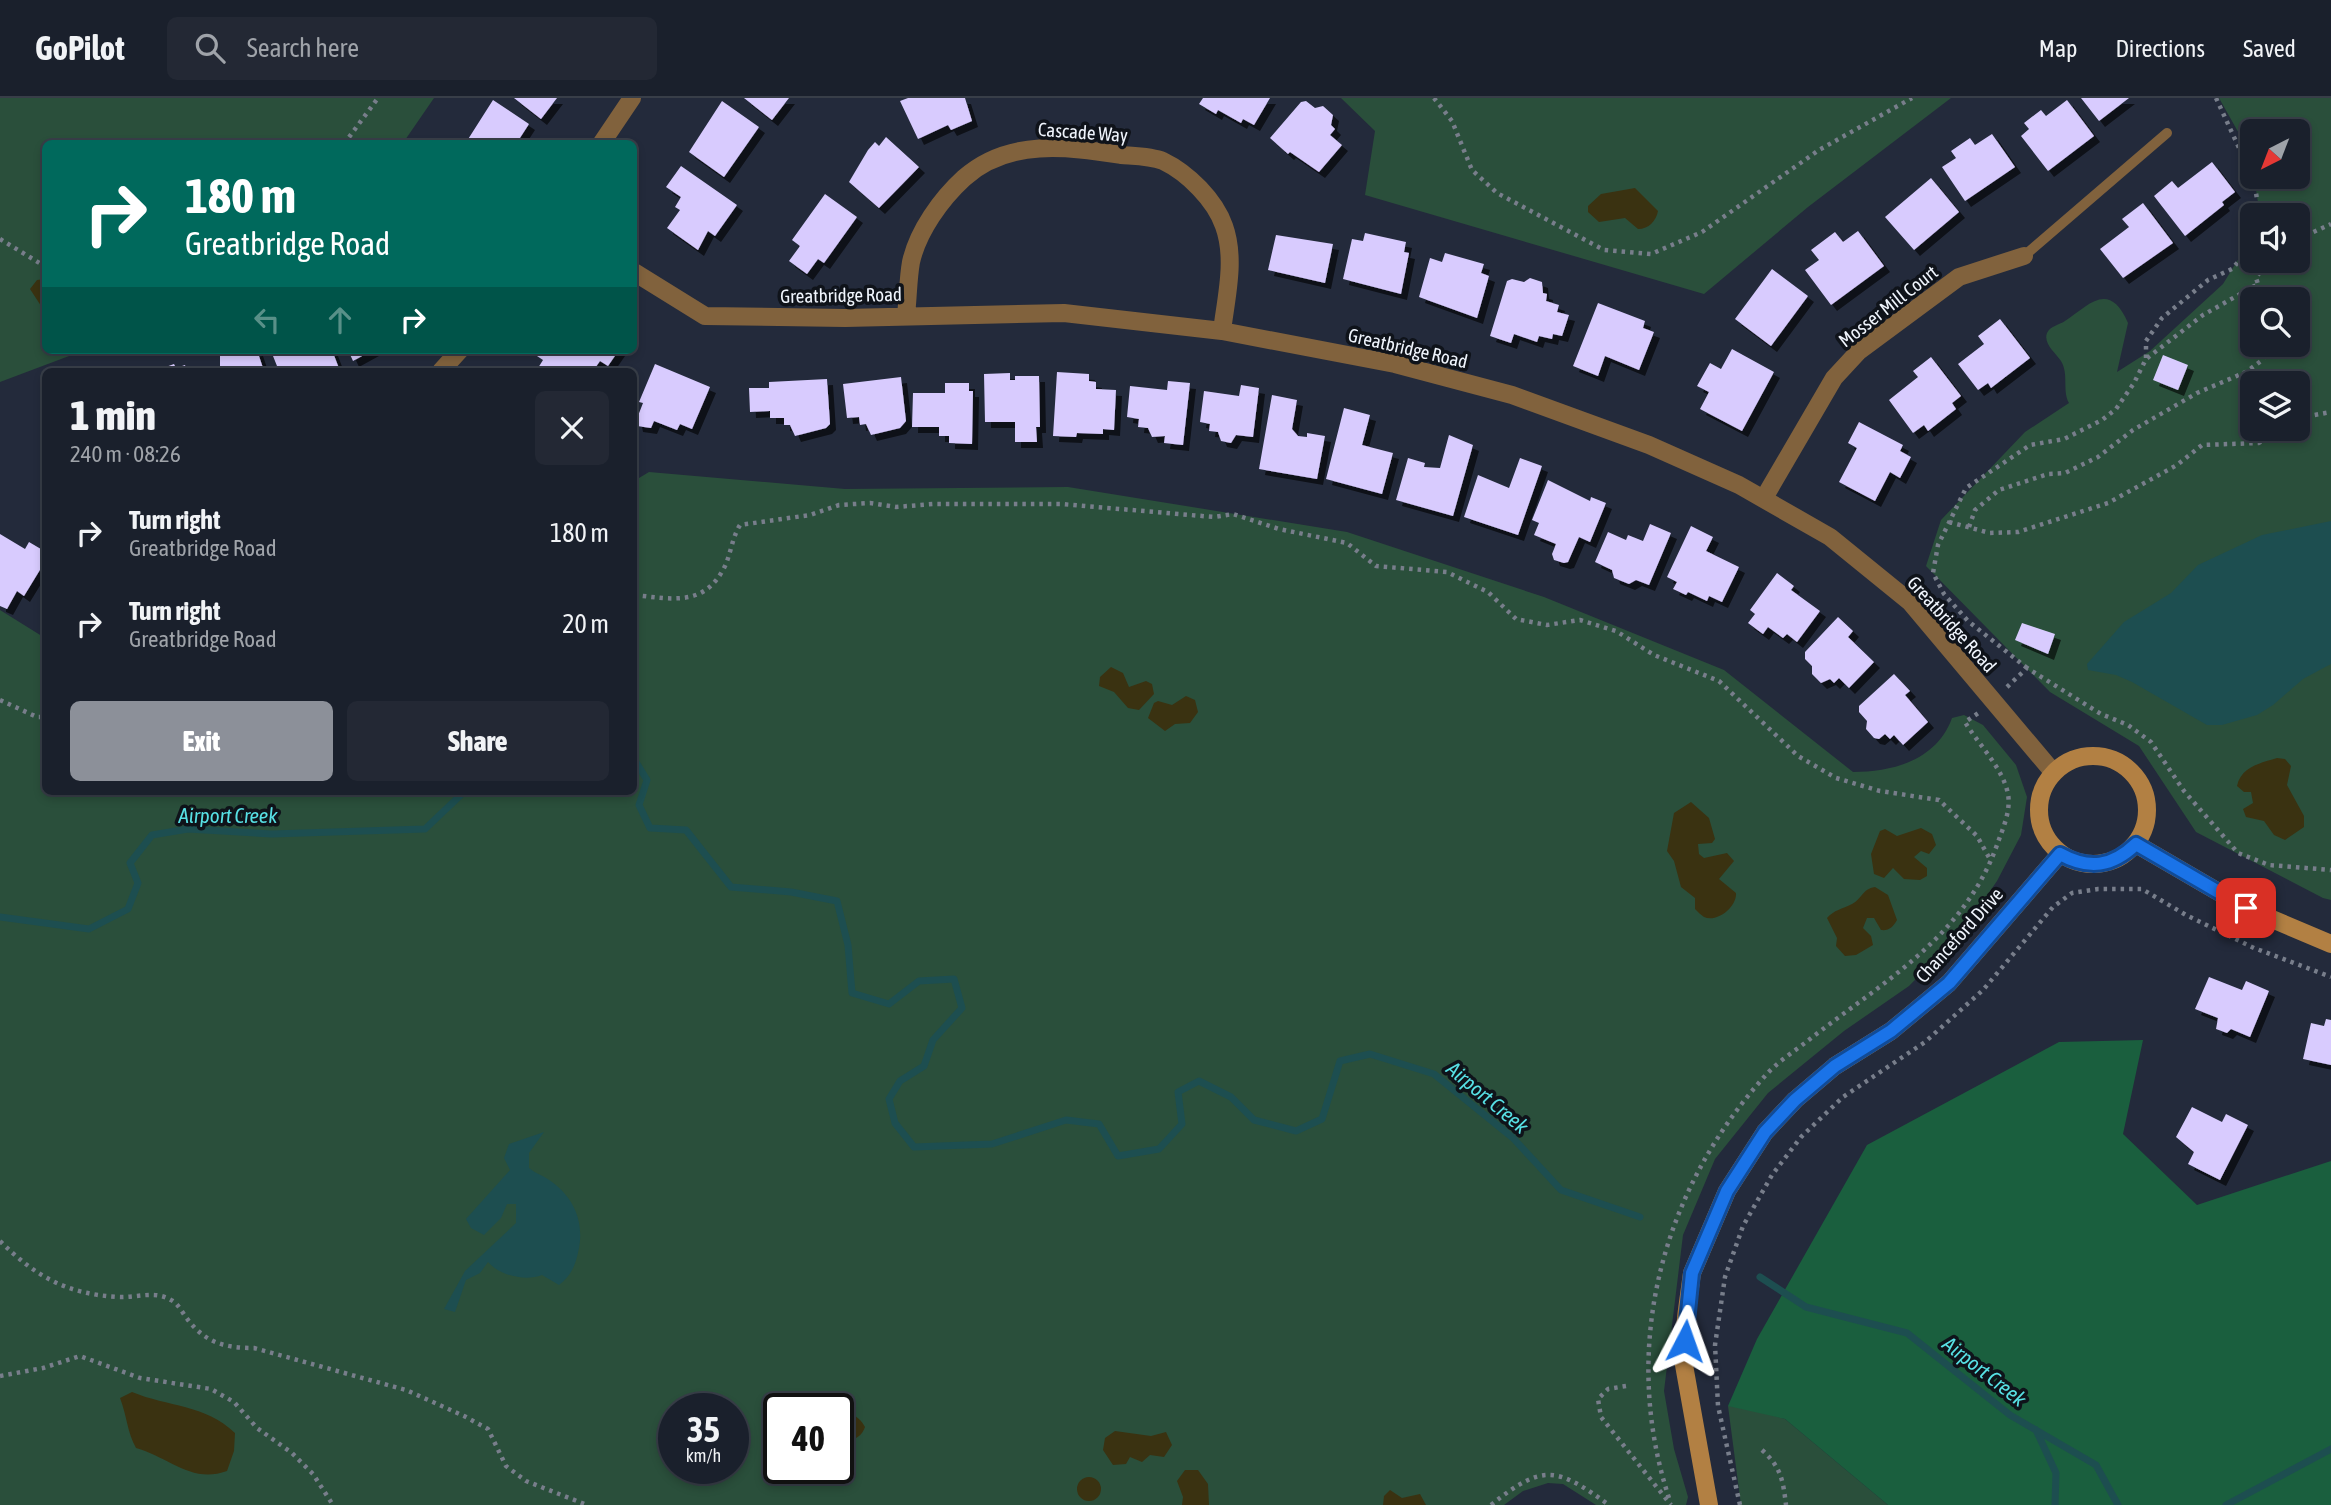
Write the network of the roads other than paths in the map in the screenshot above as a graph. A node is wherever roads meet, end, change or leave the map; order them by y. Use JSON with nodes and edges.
{"nodes":[{"id":1,"x":632,"y":98,"type":"edge"},
{"id":2,"x":2167,"y":133,"type":"dead end"},
{"id":3,"x":604,"y":140,"type":"edge"},
{"id":4,"x":2024,"y":256,"type":"joint"},
{"id":5,"x":637,"y":274,"type":"edge"},
{"id":6,"x":906,"y":315,"type":"junction"},
{"id":7,"x":1222,"y":331,"type":"junction"},
{"id":8,"x":456,"y":354,"type":"edge"},
{"id":9,"x":444,"y":368,"type":"edge"},
{"id":10,"x":1764,"y":498,"type":"junction"},
{"id":11,"x":2053,"y":772,"type":"junction"},
{"id":12,"x":2136,"y":844,"type":"junction"},
{"id":13,"x":2060,"y":854,"type":"junction"},
{"id":14,"x":2331,"y":944,"type":"edge"},
{"id":15,"x":1709,"y":1505,"type":"edge"}],
"edges":[{"from":1,"to":3,"type":"street"},
{"from":2,"to":4,"type":"lane"},
{"from":4,"to":10,"type":"street","name":"Mosser Mill Court"},
{"from":5,"to":6,"type":"street","name":"Greatbridge Road"},
{"from":6,"to":7,"type":"street","name":"Greatbridge Road"},
{"from":6,"to":7,"type":"street","name":"Cascade Way"},
{"from":7,"to":10,"type":"street","name":"Greatbridge Road"},
{"from":8,"to":9,"type":"street"},
{"from":10,"to":11,"type":"street","name":"Greatbridge Road"},
{"from":11,"to":12,"type":"street"},
{"from":11,"to":13,"type":"street"},
{"from":12,"to":13,"type":"street"},
{"from":12,"to":14,"type":"street"},
{"from":13,"to":15,"type":"street","name":"Chanceford Drive"}]}
